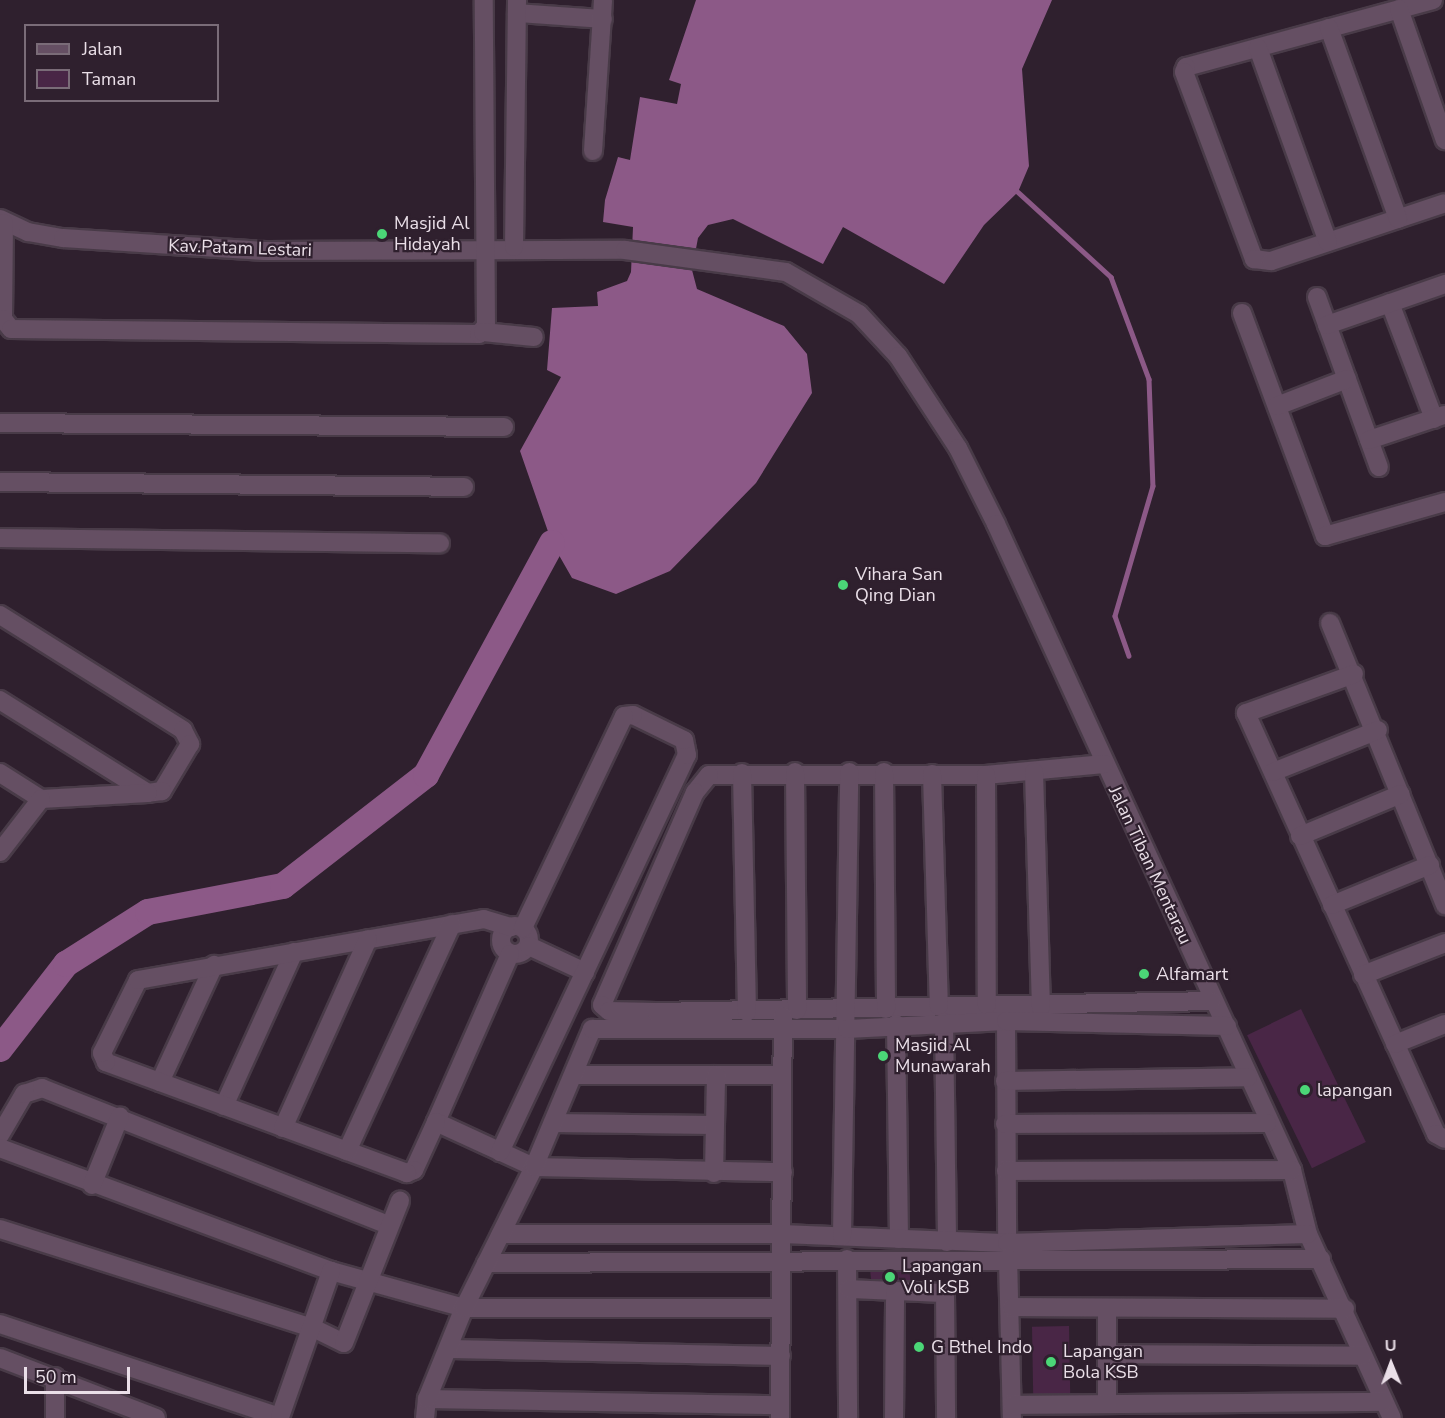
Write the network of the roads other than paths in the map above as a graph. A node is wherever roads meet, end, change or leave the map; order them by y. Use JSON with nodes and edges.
{"nodes":[{"id":1,"x":484,"y":0,"type":"edge"},
{"id":2,"x":603,"y":0,"type":"edge"},
{"id":3,"x":1433,"y":0,"type":"edge"},
{"id":4,"x":517,"y":7,"type":"edge"},
{"id":5,"x":1399,"y":9,"type":"junction"},
{"id":6,"x":603,"y":19,"type":"junction"},
{"id":7,"x":1329,"y":28,"type":"junction"},
{"id":8,"x":1258,"y":48,"type":"junction"},
{"id":9,"x":1445,"y":140,"type":"edge"},
{"id":10,"x":593,"y":151,"type":"dead end"},
{"id":11,"x":1445,"y":203,"type":"edge"},
{"id":12,"x":1398,"y":219,"type":"junction"},
{"id":13,"x":2,"y":221,"type":"edge"},
{"id":14,"x":1328,"y":242,"type":"junction"},
{"id":15,"x":514,"y":247,"type":"junction"},
{"id":16,"x":485,"y":249,"type":"junction"},
{"id":17,"x":711,"y":261,"type":"joint"},
{"id":18,"x":1445,"y":284,"type":"edge"},
{"id":19,"x":1317,"y":297,"type":"dead end"},
{"id":20,"x":1390,"y":303,"type":"junction"},
{"id":21,"x":1242,"y":312,"type":"dead end"},
{"id":22,"x":1327,"y":325,"type":"junction"},
{"id":23,"x":483,"y":332,"type":"junction"},
{"id":24,"x":534,"y":337,"type":"dead end"},
{"id":25,"x":1348,"y":382,"type":"junction"},
{"id":26,"x":1278,"y":408,"type":"junction"},
{"id":27,"x":1439,"y":417,"type":"edge"},
{"id":28,"x":0,"y":423,"type":"edge"},
{"id":29,"x":504,"y":427,"type":"dead end"},
{"id":30,"x":1369,"y":440,"type":"junction"},
{"id":31,"x":1379,"y":467,"type":"dead end"},
{"id":32,"x":0,"y":482,"type":"edge"},
{"id":33,"x":464,"y":487,"type":"dead end"},
{"id":34,"x":1445,"y":502,"type":"edge"},
{"id":35,"x":0,"y":538,"type":"edge"},
{"id":36,"x":440,"y":543,"type":"dead end"},
{"id":37,"x":0,"y":615,"type":"edge"},
{"id":38,"x":1330,"y":623,"type":"dead end"},
{"id":39,"x":1354,"y":674,"type":"junction"},
{"id":40,"x":0,"y":700,"type":"edge"},
{"id":41,"x":1378,"y":730,"type":"junction"},
{"id":42,"x":1104,"y":764,"type":"junction"},
{"id":43,"x":795,"y":772,"type":"junction"},
{"id":44,"x":849,"y":772,"type":"junction"},
{"id":45,"x":884,"y":772,"type":"junction"},
{"id":46,"x":1034,"y":772,"type":"junction"},
{"id":47,"x":1272,"y":772,"type":"junction"},
{"id":48,"x":0,"y":773,"type":"edge"},
{"id":49,"x":742,"y":773,"type":"junction"},
{"id":50,"x":933,"y":774,"type":"junction"},
{"id":51,"x":986,"y":775,"type":"junction"},
{"id":52,"x":148,"y":793,"type":"junction"},
{"id":53,"x":1401,"y":794,"type":"junction"},
{"id":54,"x":41,"y":800,"type":"junction"},
{"id":55,"x":1300,"y":836,"type":"junction"},
{"id":56,"x":0,"y":852,"type":"edge"},
{"id":57,"x":1430,"y":865,"type":"junction"},
{"id":58,"x":1332,"y":905,"type":"junction"},
{"id":59,"x":1445,"y":905,"type":"edge"},
{"id":60,"x":452,"y":924,"type":"junction"},
{"id":61,"x":517,"y":927,"type":"junction"},
{"id":62,"x":368,"y":939,"type":"junction"},
{"id":63,"x":1445,"y":943,"type":"edge"},
{"id":64,"x":529,"y":946,"type":"junction"},
{"id":65,"x":294,"y":952,"type":"junction"},
{"id":66,"x":510,"y":954,"type":"junction"},
{"id":67,"x":214,"y":965,"type":"junction"},
{"id":68,"x":585,"y":972,"type":"junction"},
{"id":69,"x":1363,"y":975,"type":"junction"},
{"id":70,"x":1212,"y":1001,"type":"junction"},
{"id":71,"x":987,"y":1005,"type":"junction"},
{"id":72,"x":1041,"y":1007,"type":"junction"},
{"id":73,"x":846,"y":1009,"type":"junction"},
{"id":74,"x":747,"y":1012,"type":"junction"},
{"id":75,"x":942,"y":1014,"type":"junction"},
{"id":76,"x":788,"y":1016,"type":"junction"},
{"id":77,"x":891,"y":1017,"type":"junction"},
{"id":78,"x":1006,"y":1021,"type":"junction"},
{"id":79,"x":1445,"y":1024,"type":"edge"},
{"id":80,"x":1227,"y":1026,"type":"junction"},
{"id":81,"x":847,"y":1029,"type":"junction"},
{"id":82,"x":1395,"y":1044,"type":"junction"},
{"id":83,"x":716,"y":1075,"type":"junction"},
{"id":84,"x":783,"y":1075,"type":"junction"},
{"id":85,"x":574,"y":1076,"type":"junction"},
{"id":86,"x":1248,"y":1077,"type":"junction"},
{"id":87,"x":1005,"y":1081,"type":"junction"},
{"id":88,"x":160,"y":1082,"type":"junction"},
{"id":89,"x":224,"y":1106,"type":"junction"},
{"id":90,"x":120,"y":1116,"type":"junction"},
{"id":91,"x":436,"y":1122,"type":"junction"},
{"id":92,"x":1438,"y":1122,"type":"edge"},
{"id":93,"x":553,"y":1123,"type":"junction"},
{"id":94,"x":1267,"y":1123,"type":"junction"},
{"id":95,"x":713,"y":1125,"type":"junction"},
{"id":96,"x":1005,"y":1125,"type":"junction"},
{"id":97,"x":283,"y":1128,"type":"junction"},
{"id":98,"x":0,"y":1135,"type":"edge"},
{"id":99,"x":1445,"y":1139,"type":"edge"},
{"id":100,"x":0,"y":1148,"type":"edge"},
{"id":101,"x":347,"y":1152,"type":"junction"},
{"id":102,"x":501,"y":1152,"type":"junction"},
{"id":103,"x":534,"y":1167,"type":"junction"},
{"id":104,"x":1292,"y":1170,"type":"junction"},
{"id":105,"x":783,"y":1172,"type":"junction"},
{"id":106,"x":1006,"y":1172,"type":"junction"},
{"id":107,"x":714,"y":1173,"type":"junction"},
{"id":108,"x":92,"y":1185,"type":"junction"},
{"id":109,"x":399,"y":1201,"type":"dead end"},
{"id":110,"x":388,"y":1225,"type":"junction"},
{"id":111,"x":0,"y":1229,"type":"edge"},
{"id":112,"x":501,"y":1234,"type":"junction"},
{"id":113,"x":782,"y":1234,"type":"junction"},
{"id":114,"x":1308,"y":1234,"type":"junction"},
{"id":115,"x":842,"y":1236,"type":"junction"},
{"id":116,"x":899,"y":1239,"type":"junction"},
{"id":117,"x":947,"y":1242,"type":"junction"},
{"id":118,"x":1007,"y":1250,"type":"junction"},
{"id":119,"x":782,"y":1258,"type":"junction"},
{"id":120,"x":847,"y":1259,"type":"junction"},
{"id":121,"x":1321,"y":1259,"type":"junction"},
{"id":122,"x":486,"y":1263,"type":"junction"},
{"id":123,"x":332,"y":1270,"type":"junction"},
{"id":124,"x":364,"y":1281,"type":"junction"},
{"id":125,"x":849,"y":1289,"type":"junction"},
{"id":126,"x":895,"y":1293,"type":"junction"},
{"id":127,"x":1012,"y":1307,"type":"junction"},
{"id":128,"x":464,"y":1308,"type":"junction"},
{"id":129,"x":781,"y":1308,"type":"junction"},
{"id":130,"x":1345,"y":1309,"type":"junction"},
{"id":131,"x":1107,"y":1311,"type":"junction"},
{"id":132,"x":0,"y":1324,"type":"edge"},
{"id":133,"x":313,"y":1328,"type":"junction"},
{"id":134,"x":451,"y":1349,"type":"junction"},
{"id":135,"x":1106,"y":1353,"type":"junction"},
{"id":136,"x":781,"y":1356,"type":"junction"},
{"id":137,"x":1363,"y":1356,"type":"junction"},
{"id":138,"x":0,"y":1358,"type":"edge"},
{"id":139,"x":55,"y":1377,"type":"junction"},
{"id":140,"x":427,"y":1399,"type":"junction"},
{"id":141,"x":1107,"y":1404,"type":"junction"},
{"id":142,"x":1388,"y":1410,"type":"edge"},
{"id":143,"x":780,"y":1411,"type":"edge"},
{"id":144,"x":123,"y":1412,"type":"edge"},
{"id":145,"x":1012,"y":1412,"type":"edge"},
{"id":146,"x":55,"y":1418,"type":"edge"},
{"id":147,"x":156,"y":1418,"type":"edge"},
{"id":148,"x":425,"y":1418,"type":"edge"},
{"id":149,"x":848,"y":1418,"type":"edge"},
{"id":150,"x":894,"y":1418,"type":"edge"},
{"id":151,"x":946,"y":1418,"type":"edge"}],
"edges":[{"from":1,"to":16,"type":"street"},
{"from":2,"to":6,"type":"street"},
{"from":3,"to":5,"type":"street"},
{"from":4,"to":6,"type":"street"},
{"from":4,"to":15,"type":"street"},
{"from":5,"to":7,"type":"street"},
{"from":5,"to":9,"type":"street"},
{"from":6,"to":10,"type":"street"},
{"from":7,"to":8,"type":"street"},
{"from":7,"to":12,"type":"street"},
{"from":8,"to":14,"type":"street"},
{"from":8,"to":14,"type":"street"},
{"from":11,"to":12,"type":"street"},
{"from":12,"to":14,"type":"street"},
{"from":13,"to":16,"type":"street","name":"Kav.Patam Lestari"},
{"from":13,"to":23,"type":"street"},
{"from":15,"to":16,"type":"street","name":"Kav.Patam Lestari"},
{"from":15,"to":17,"type":"street","name":"Kav.Patam Lestari"},
{"from":16,"to":23,"type":"street"},
{"from":17,"to":42,"type":"street","name":"Jalan Tiban Mentarau"},
{"from":18,"to":20,"type":"street"},
{"from":19,"to":22,"type":"street"},
{"from":20,"to":22,"type":"street"},
{"from":20,"to":27,"type":"street"},
{"from":21,"to":26,"type":"street"},
{"from":22,"to":25,"type":"street"},
{"from":23,"to":24,"type":"street"},
{"from":25,"to":26,"type":"street"},
{"from":25,"to":30,"type":"street"},
{"from":26,"to":34,"type":"street"},
{"from":27,"to":30,"type":"street"},
{"from":28,"to":29,"type":"street"},
{"from":30,"to":31,"type":"street"},
{"from":32,"to":33,"type":"street"},
{"from":35,"to":36,"type":"street"},
{"from":37,"to":52,"type":"street"},
{"from":38,"to":39,"type":"street"},
{"from":39,"to":41,"type":"street"},
{"from":39,"to":47,"type":"street"},
{"from":40,"to":52,"type":"street"},
{"from":41,"to":47,"type":"street"},
{"from":41,"to":53,"type":"street"},
{"from":42,"to":46,"type":"street"},
{"from":42,"to":70,"type":"street","name":"Jalan Tiban Mentarau"},
{"from":43,"to":44,"type":"street"},
{"from":43,"to":49,"type":"street"},
{"from":43,"to":76,"type":"street"},
{"from":44,"to":45,"type":"street"},
{"from":44,"to":73,"type":"street"},
{"from":45,"to":50,"type":"street"},
{"from":45,"to":77,"type":"street"},
{"from":46,"to":51,"type":"street"},
{"from":46,"to":72,"type":"street"},
{"from":47,"to":55,"type":"street"},
{"from":48,"to":54,"type":"street"},
{"from":49,"to":74,"type":"street"},
{"from":49,"to":74,"type":"street"},
{"from":50,"to":51,"type":"street"},
{"from":50,"to":75,"type":"street"},
{"from":51,"to":71,"type":"street"},
{"from":52,"to":54,"type":"street"},
{"from":53,"to":55,"type":"street"},
{"from":53,"to":57,"type":"street"},
{"from":54,"to":56,"type":"street"},
{"from":55,"to":58,"type":"street"},
{"from":57,"to":58,"type":"street"},
{"from":57,"to":59,"type":"street"},
{"from":58,"to":69,"type":"street"},
{"from":60,"to":61,"type":"street"},
{"from":60,"to":62,"type":"street"},
{"from":60,"to":101,"type":"street"},
{"from":61,"to":64,"type":"street"},
{"from":61,"to":66,"type":"street"},
{"from":61,"to":68,"type":"street"},
{"from":62,"to":65,"type":"street"},
{"from":62,"to":97,"type":"street"},
{"from":63,"to":69,"type":"street"},
{"from":64,"to":66,"type":"street"},
{"from":64,"to":68,"type":"street"},
{"from":65,"to":67,"type":"street"},
{"from":65,"to":89,"type":"street"},
{"from":66,"to":91,"type":"street"},
{"from":67,"to":88,"type":"street"},
{"from":67,"to":88,"type":"street"},
{"from":68,"to":102,"type":"street"},
{"from":69,"to":82,"type":"street"},
{"from":70,"to":72,"type":"street"},
{"from":70,"to":80,"type":"street","name":"Jalan Tiban Mentarau"},
{"from":71,"to":72,"type":"street"},
{"from":71,"to":75,"type":"street"},
{"from":73,"to":76,"type":"street"},
{"from":73,"to":77,"type":"street"},
{"from":73,"to":81,"type":"street"},
{"from":74,"to":76,"type":"street"},
{"from":75,"to":77,"type":"street"},
{"from":75,"to":78,"type":"street"},
{"from":75,"to":117,"type":"street"},
{"from":76,"to":81,"type":"street"},
{"from":76,"to":84,"type":"street"},
{"from":76,"to":85,"type":"street"},
{"from":77,"to":81,"type":"street"},
{"from":77,"to":116,"type":"street"},
{"from":78,"to":80,"type":"street"},
{"from":78,"to":87,"type":"street"},
{"from":79,"to":82,"type":"street"},
{"from":80,"to":86,"type":"street","name":"Jalan Tiban Mentarau"},
{"from":81,"to":115,"type":"street"},
{"from":82,"to":92,"type":"street"},
{"from":83,"to":84,"type":"street"},
{"from":83,"to":85,"type":"street"},
{"from":83,"to":95,"type":"street"},
{"from":84,"to":105,"type":"street"},
{"from":85,"to":93,"type":"street"},
{"from":86,"to":87,"type":"street"},
{"from":86,"to":94,"type":"street","name":"Jalan Tiban Mentarau"},
{"from":87,"to":96,"type":"street"},
{"from":88,"to":89,"type":"street"},
{"from":89,"to":97,"type":"street"},
{"from":90,"to":98,"type":"street"},
{"from":90,"to":108,"type":"street"},
{"from":90,"to":110,"type":"street"},
{"from":91,"to":101,"type":"street"},
{"from":91,"to":102,"type":"street"},
{"from":92,"to":99,"type":"street"},
{"from":93,"to":95,"type":"street"},
{"from":93,"to":103,"type":"street"},
{"from":94,"to":96,"type":"street"},
{"from":94,"to":104,"type":"street","name":"Jalan Tiban Mentarau"},
{"from":95,"to":107,"type":"street"},
{"from":96,"to":106,"type":"street"},
{"from":97,"to":101,"type":"street"},
{"from":100,"to":108,"type":"street"},
{"from":102,"to":103,"type":"street"},
{"from":103,"to":107,"type":"street"},
{"from":103,"to":112,"type":"street"},
{"from":104,"to":106,"type":"street"},
{"from":104,"to":114,"type":"street","name":"Jalan Tiban Mentarau"},
{"from":105,"to":107,"type":"street"},
{"from":105,"to":113,"type":"street"},
{"from":106,"to":118,"type":"street"},
{"from":108,"to":123,"type":"street"},
{"from":109,"to":110,"type":"street"},
{"from":110,"to":124,"type":"street"},
{"from":111,"to":133,"type":"street"},
{"from":112,"to":113,"type":"street"},
{"from":112,"to":122,"type":"street"},
{"from":113,"to":115,"type":"street"},
{"from":113,"to":119,"type":"street"},
{"from":114,"to":118,"type":"street"},
{"from":114,"to":121,"type":"street","name":"Jalan Tiban Mentarau"},
{"from":115,"to":116,"type":"street"},
{"from":116,"to":117,"type":"street"},
{"from":117,"to":118,"type":"street"},
{"from":118,"to":120,"type":"street"},
{"from":118,"to":121,"type":"street"},
{"from":118,"to":127,"type":"street"},
{"from":119,"to":120,"type":"street"},
{"from":119,"to":122,"type":"street"},
{"from":119,"to":129,"type":"street"},
{"from":120,"to":125,"type":"street"},
{"from":121,"to":130,"type":"street","name":"Jalan Tiban Mentarau"},
{"from":122,"to":128,"type":"street"},
{"from":123,"to":124,"type":"street"},
{"from":123,"to":133,"type":"street"},
{"from":124,"to":128,"type":"street"},
{"from":124,"to":133,"type":"street"},
{"from":125,"to":126,"type":"street"},
{"from":125,"to":149,"type":"street"},
{"from":126,"to":150,"type":"street"},
{"from":126,"to":151,"type":"street"},
{"from":127,"to":131,"type":"street"},
{"from":127,"to":145,"type":"street"},
{"from":128,"to":129,"type":"street"},
{"from":128,"to":134,"type":"street"},
{"from":129,"to":136,"type":"street"},
{"from":130,"to":131,"type":"street"},
{"from":130,"to":137,"type":"street","name":"Jalan Tiban Mentarau"},
{"from":131,"to":135,"type":"street"},
{"from":132,"to":133,"type":"street"},
{"from":134,"to":136,"type":"street"},
{"from":134,"to":140,"type":"street"},
{"from":135,"to":137,"type":"street"},
{"from":135,"to":141,"type":"street"},
{"from":136,"to":143,"type":"street"},
{"from":137,"to":142,"type":"street","name":"Jalan Tiban Mentarau"},
{"from":138,"to":139,"type":"street"},
{"from":139,"to":144,"type":"street"},
{"from":139,"to":146,"type":"street"},
{"from":140,"to":143,"type":"street"},
{"from":140,"to":148,"type":"street"},
{"from":141,"to":142,"type":"street"},
{"from":141,"to":145,"type":"street"},
{"from":144,"to":147,"type":"street"}]}
